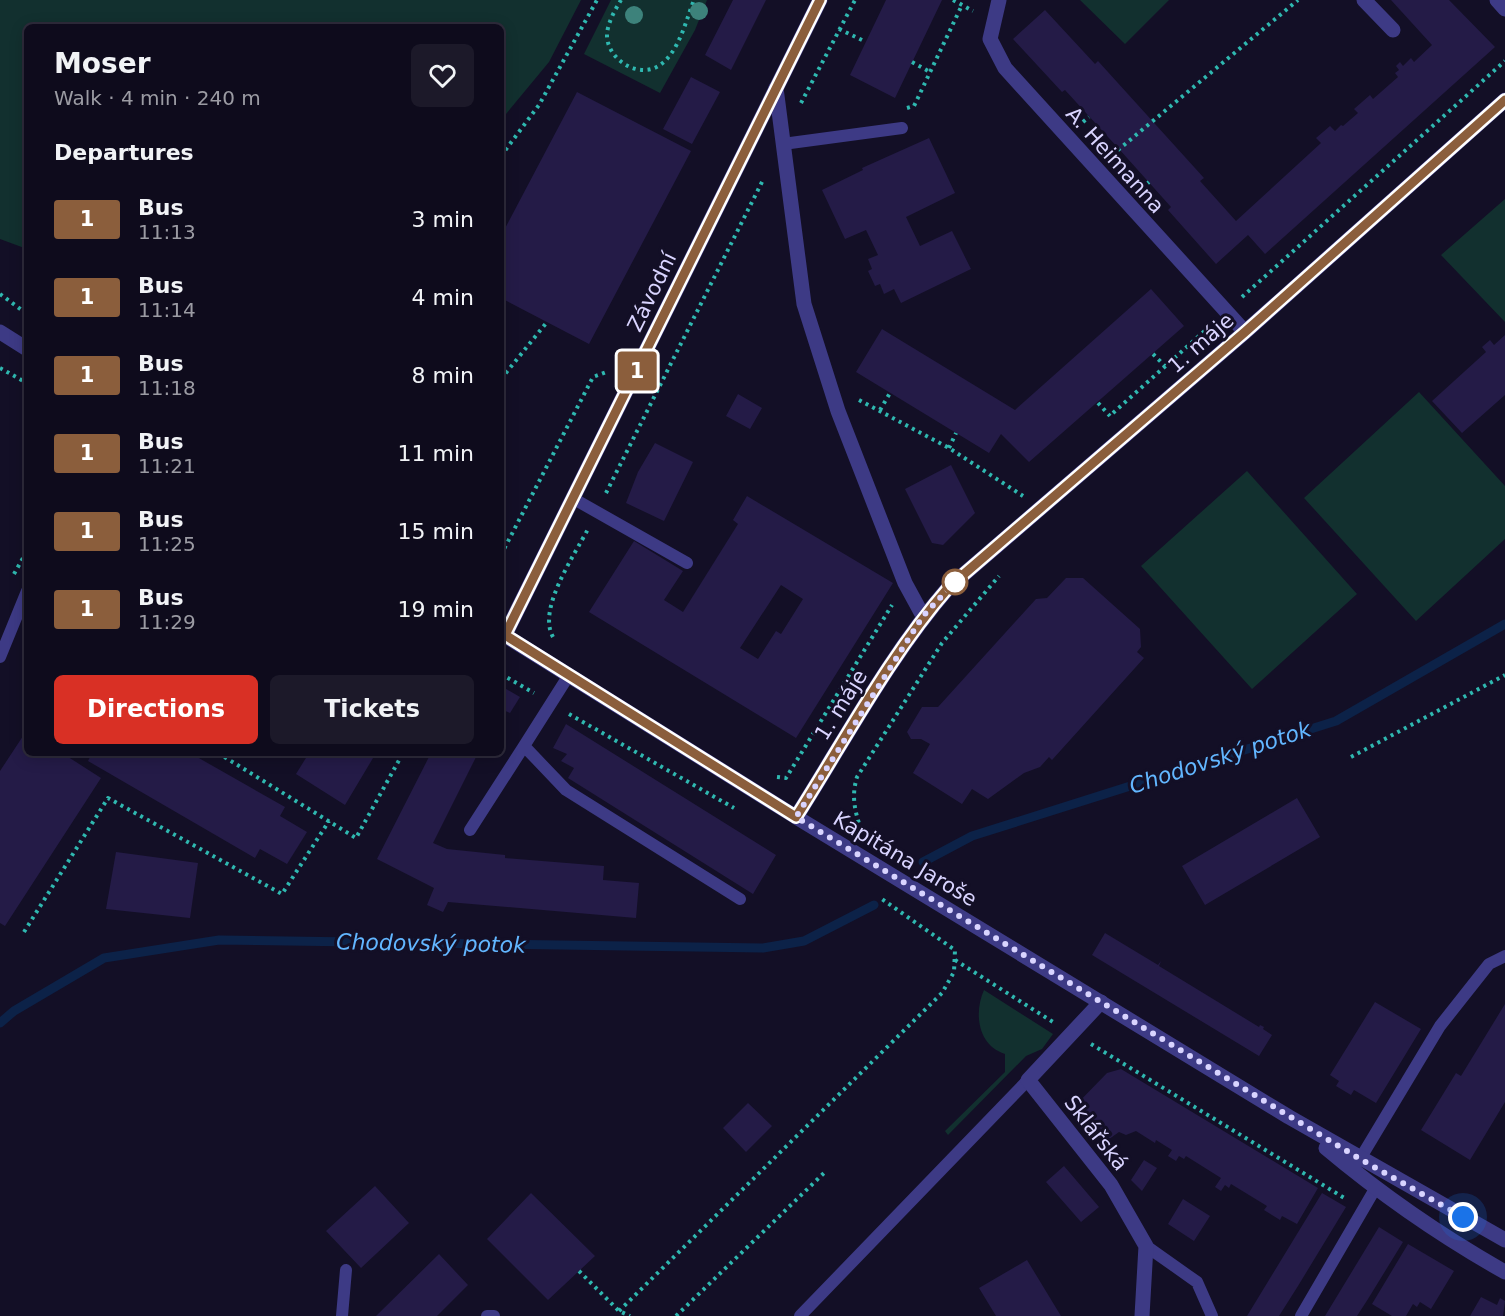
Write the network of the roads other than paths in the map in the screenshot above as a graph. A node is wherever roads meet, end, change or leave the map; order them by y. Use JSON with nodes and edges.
{"nodes":[{"id":1,"x":820,"y":0,"type":"edge"},
{"id":2,"x":999,"y":0,"type":"edge"},
{"id":3,"x":1364,"y":0,"type":"edge"},
{"id":4,"x":1497,"y":0,"type":"edge"},
{"id":5,"x":1505,"y":9,"type":"edge"},
{"id":6,"x":1393,"y":30,"type":"dead end"},
{"id":7,"x":776,"y":88,"type":"junction"},
{"id":8,"x":1505,"y":100,"type":"edge"},
{"id":9,"x":902,"y":128,"type":"dead end"},
{"id":10,"x":783,"y":142,"type":"junction"},
{"id":11,"x":0,"y":332,"type":"edge"},
{"id":12,"x":1245,"y":332,"type":"junction"},
{"id":13,"x":24,"y":348,"type":"edge"},
{"id":14,"x":573,"y":499,"type":"junction"},
{"id":15,"x":687,"y":563,"type":"dead end"},
{"id":16,"x":24,"y":598,"type":"edge"},
{"id":17,"x":923,"y":616,"type":"junction"},
{"id":18,"x":504,"y":632,"type":"edge"},
{"id":19,"x":504,"y":635,"type":"edge"},
{"id":20,"x":0,"y":657,"type":"edge"},
{"id":21,"x":568,"y":675,"type":"junction"},
{"id":22,"x":524,"y":746,"type":"junction"},
{"id":23,"x":796,"y":817,"type":"junction"},
{"id":24,"x":470,"y":830,"type":"dead end"},
{"id":25,"x":740,"y":899,"type":"dead end"},
{"id":26,"x":1505,"y":956,"type":"edge"},
{"id":27,"x":1101,"y":1002,"type":"junction"},
{"id":28,"x":1028,"y":1080,"type":"junction"},
{"id":29,"x":1289,"y":1117,"type":"junction"},
{"id":30,"x":1360,"y":1159,"type":"junction"},
{"id":31,"x":1375,"y":1189,"type":"junction"},
{"id":32,"x":1505,"y":1240,"type":"edge"},
{"id":33,"x":1146,"y":1246,"type":"junction"},
{"id":34,"x":346,"y":1270,"type":"dead end"},
{"id":35,"x":1505,"y":1272,"type":"edge"},
{"id":36,"x":342,"y":1316,"type":"edge"},
{"id":37,"x":487,"y":1316,"type":"edge"},
{"id":38,"x":494,"y":1316,"type":"edge"},
{"id":39,"x":800,"y":1316,"type":"edge"},
{"id":40,"x":1142,"y":1316,"type":"edge"},
{"id":41,"x":1212,"y":1316,"type":"edge"},
{"id":42,"x":1301,"y":1316,"type":"edge"}],
"edges":[{"from":1,"to":7,"type":"street","name":"Závodní"},
{"from":2,"to":12,"type":"street","name":"A. Heimanna"},
{"from":3,"to":6,"type":"street"},
{"from":4,"to":5,"type":"street"},
{"from":7,"to":10,"type":"street"},
{"from":7,"to":14,"type":"street","name":"Závodní"},
{"from":8,"to":12,"type":"street","name":"1. máje"},
{"from":9,"to":10,"type":"lane"},
{"from":10,"to":17,"type":"street"},
{"from":11,"to":13,"type":"street"},
{"from":12,"to":17,"type":"street","name":"1. máje"},
{"from":14,"to":15,"type":"lane"},
{"from":14,"to":18,"type":"street","name":"Závodní"},
{"from":16,"to":20,"type":"lane"},
{"from":17,"to":23,"type":"street","name":"1. máje"},
{"from":19,"to":21,"type":"street","name":"Kapitána Jaroše"},
{"from":21,"to":22,"type":"lane"},
{"from":21,"to":23,"type":"street","name":"Kapitána Jaroše"},
{"from":22,"to":24,"type":"lane"},
{"from":22,"to":25,"type":"lane"},
{"from":23,"to":27,"type":"street","name":"Kapitána Jaroše"},
{"from":26,"to":30,"type":"lane"},
{"from":27,"to":28,"type":"street"},
{"from":27,"to":29,"type":"street","name":"Kapitána Jaroše"},
{"from":28,"to":33,"type":"street","name":"Sklářská"},
{"from":28,"to":39,"type":"lane"},
{"from":29,"to":30,"type":"street","name":"Kapitána Jaroše"},
{"from":29,"to":31,"type":"street","name":"Kapitána Jaroše"},
{"from":30,"to":32,"type":"street","name":"Kapitána Jaroše"},
{"from":31,"to":35,"type":"street","name":"Kapitána Jaroše"},
{"from":31,"to":42,"type":"lane"},
{"from":33,"to":40,"type":"street"},
{"from":33,"to":41,"type":"lane"},
{"from":34,"to":36,"type":"lane"},
{"from":37,"to":38,"type":"lane"}]}
